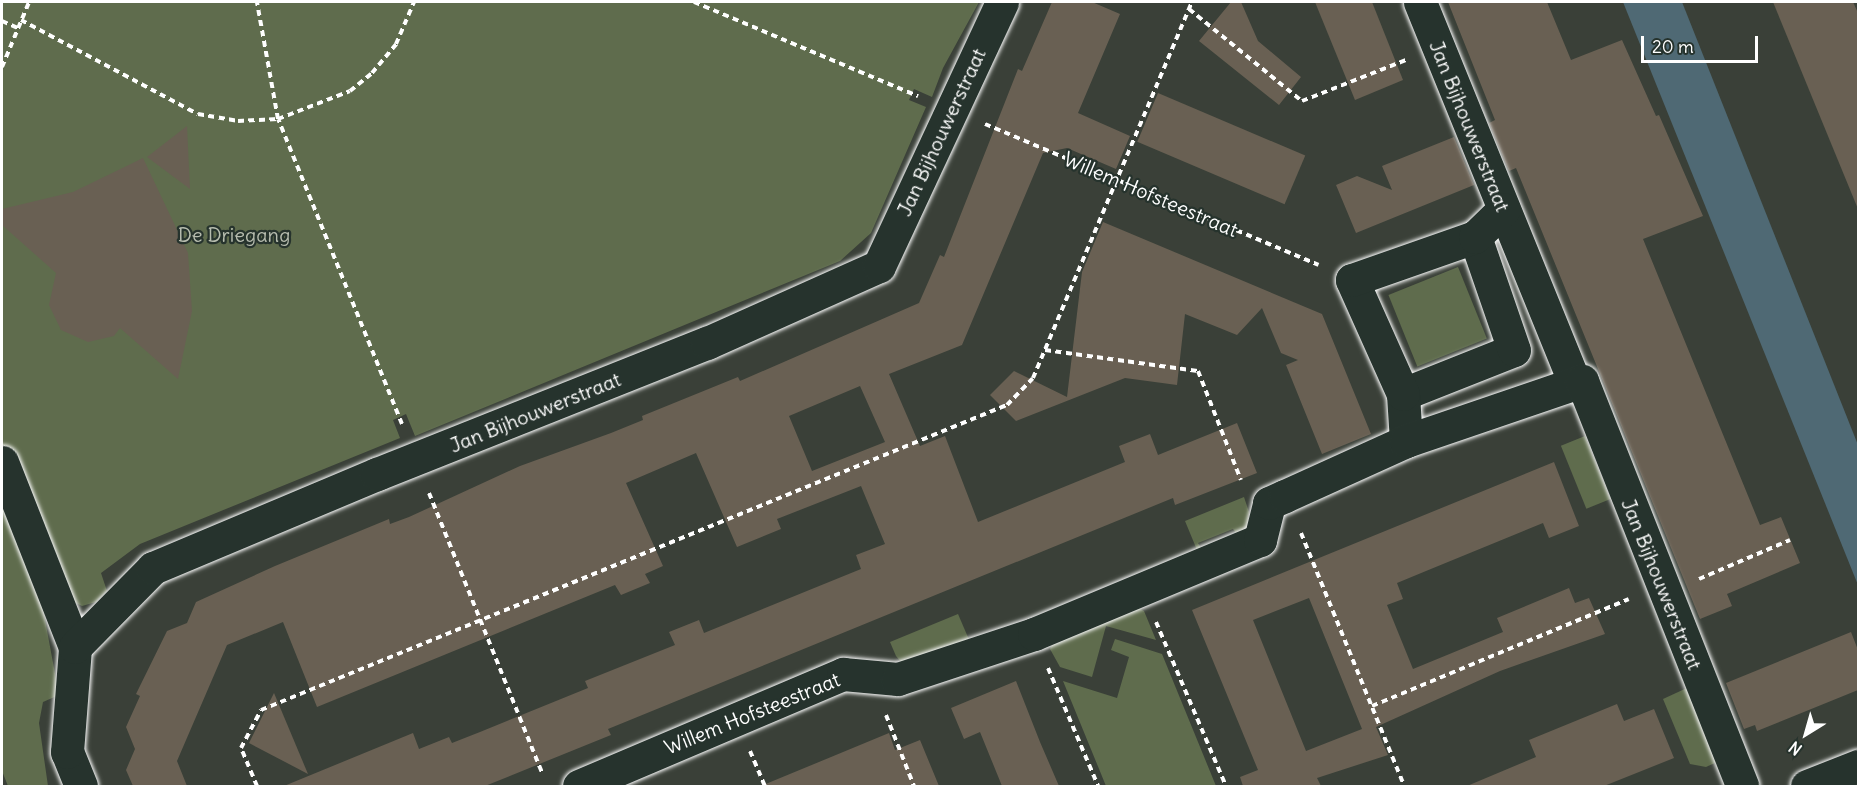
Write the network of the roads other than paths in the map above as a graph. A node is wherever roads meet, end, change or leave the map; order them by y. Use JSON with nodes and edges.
{"nodes":[{"id":1,"x":1002,"y":2,"type":"edge"},
{"id":2,"x":1420,"y":2,"type":"edge"},
{"id":3,"x":1504,"y":209,"type":"junction"},
{"id":4,"x":1475,"y":237,"type":"junction"},
{"id":5,"x":1578,"y":382,"type":"junction"},
{"id":6,"x":1403,"y":394,"type":"junction"},
{"id":7,"x":1406,"y":441,"type":"junction"},
{"id":8,"x":2,"y":462,"type":"edge"},
{"id":9,"x":75,"y":647,"type":"junction"},
{"id":10,"x":1858,"y":766,"type":"edge"},
{"id":11,"x":81,"y":786,"type":"edge"},
{"id":12,"x":579,"y":786,"type":"edge"},
{"id":13,"x":1742,"y":786,"type":"edge"},
{"id":14,"x":1807,"y":786,"type":"edge"}],
"edges":[{"from":1,"to":9,"type":"street","name":"Jan Bijhouwerstraat"},
{"from":2,"to":3,"type":"street","name":"Jan Bijhouwerstraat"},
{"from":3,"to":4,"type":"street"},
{"from":3,"to":5,"type":"street","name":"Jan Bijhouwerstraat"},
{"from":4,"to":6,"type":"street"},
{"from":4,"to":6,"type":"street"},
{"from":5,"to":7,"type":"street"},
{"from":5,"to":13,"type":"street","name":"Jan Bijhouwerstraat"},
{"from":6,"to":7,"type":"street"},
{"from":7,"to":12,"type":"street","name":"Willem Hofsteestraat"},
{"from":8,"to":9,"type":"street"},
{"from":9,"to":11,"type":"street"},
{"from":10,"to":14,"type":"street"}]}
